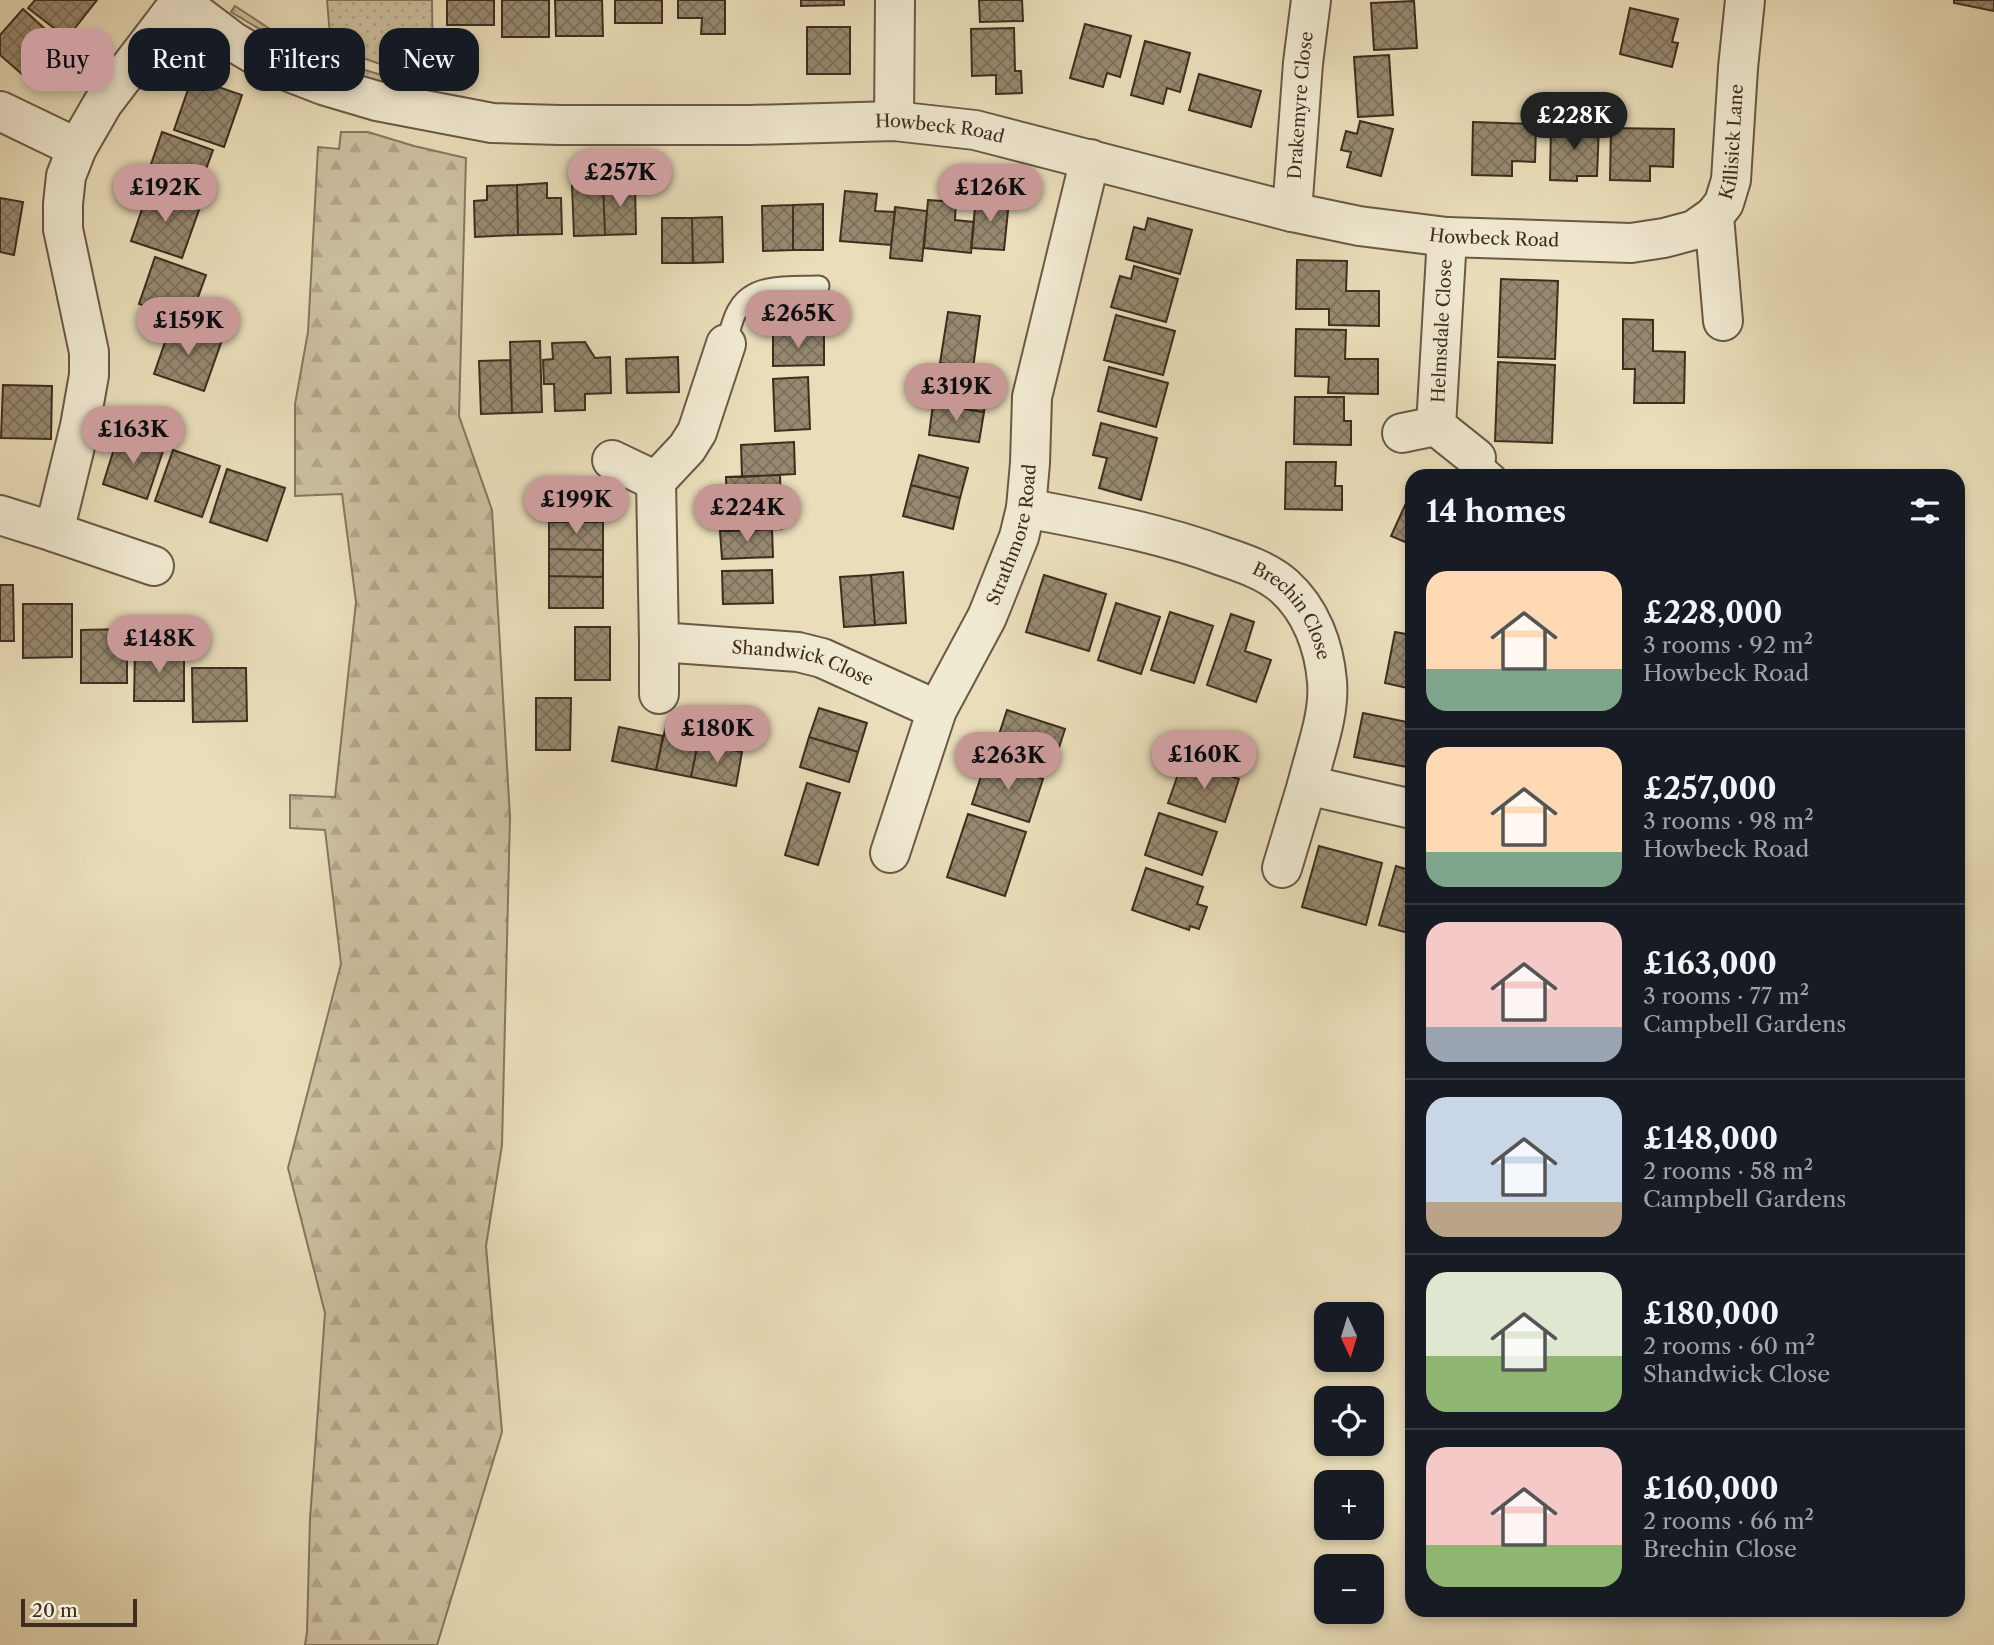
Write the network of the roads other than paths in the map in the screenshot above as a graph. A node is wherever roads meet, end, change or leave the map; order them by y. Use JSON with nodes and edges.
{"nodes":[{"id":1,"x":895,"y":0,"type":"edge"},
{"id":2,"x":1311,"y":0,"type":"edge"},
{"id":3,"x":1745,"y":0,"type":"edge"},
{"id":4,"x":179,"y":1,"type":"edge"},
{"id":5,"x":0,"y":111,"type":"edge"},
{"id":6,"x":894,"y":121,"type":"junction"},
{"id":7,"x":78,"y":148,"type":"junction"},
{"id":8,"x":1090,"y":159,"type":"junction"},
{"id":9,"x":1293,"y":212,"type":"junction"},
{"id":10,"x":1714,"y":216,"type":"junction"},
{"id":11,"x":1447,"y":237,"type":"junction"},
{"id":12,"x":819,"y":286,"type":"dead end"},
{"id":13,"x":1723,"y":321,"type":"dead end"},
{"id":14,"x":726,"y":344,"type":"joint"},
{"id":15,"x":612,"y":460,"type":"dead end"},
{"id":16,"x":1486,"y":467,"type":"edge"},
{"id":17,"x":656,"y":481,"type":"junction"},
{"id":18,"x":1026,"y":508,"type":"junction"},
{"id":19,"x":0,"y":516,"type":"edge"},
{"id":20,"x":54,"y":532,"type":"junction"},
{"id":21,"x":155,"y":566,"type":"dead end"},
{"id":22,"x":659,"y":642,"type":"junction"},
{"id":23,"x":659,"y":694,"type":"dead end"},
{"id":24,"x":937,"y":710,"type":"junction"},
{"id":25,"x":1307,"y":785,"type":"junction"},
{"id":26,"x":1405,"y":807,"type":"edge"},
{"id":27,"x":890,"y":853,"type":"dead end"},
{"id":28,"x":1282,"y":868,"type":"dead end"}],
"edges":[{"from":1,"to":6,"type":"street"},
{"from":2,"to":9,"type":"street","name":"Drakemyre Close"},
{"from":3,"to":10,"type":"street","name":"Killisick Lane"},
{"from":4,"to":6,"type":"street","name":"Howbeck Road"},
{"from":4,"to":7,"type":"street"},
{"from":5,"to":7,"type":"street"},
{"from":6,"to":8,"type":"street","name":"Howbeck Road"},
{"from":7,"to":20,"type":"street"},
{"from":8,"to":9,"type":"street","name":"Howbeck Road"},
{"from":8,"to":18,"type":"street","name":"Strathmore Road"},
{"from":9,"to":11,"type":"street","name":"Howbeck Road"},
{"from":10,"to":11,"type":"street","name":"Howbeck Road"},
{"from":10,"to":13,"type":"street","name":"Killisick Lane"},
{"from":11,"to":16,"type":"street","name":"Helmsdale Close"},
{"from":12,"to":14,"type":"lane"},
{"from":14,"to":17,"type":"street"},
{"from":15,"to":17,"type":"street"},
{"from":17,"to":22,"type":"street"},
{"from":18,"to":24,"type":"street","name":"Strathmore Road"},
{"from":18,"to":25,"type":"street","name":"Brechin Close"},
{"from":19,"to":20,"type":"street"},
{"from":20,"to":21,"type":"street"},
{"from":22,"to":23,"type":"street"},
{"from":22,"to":24,"type":"street","name":"Shandwick Close"},
{"from":24,"to":27,"type":"street","name":"Strathmore Road"},
{"from":25,"to":26,"type":"street"},
{"from":25,"to":28,"type":"street","name":"Brechin Close"}]}
